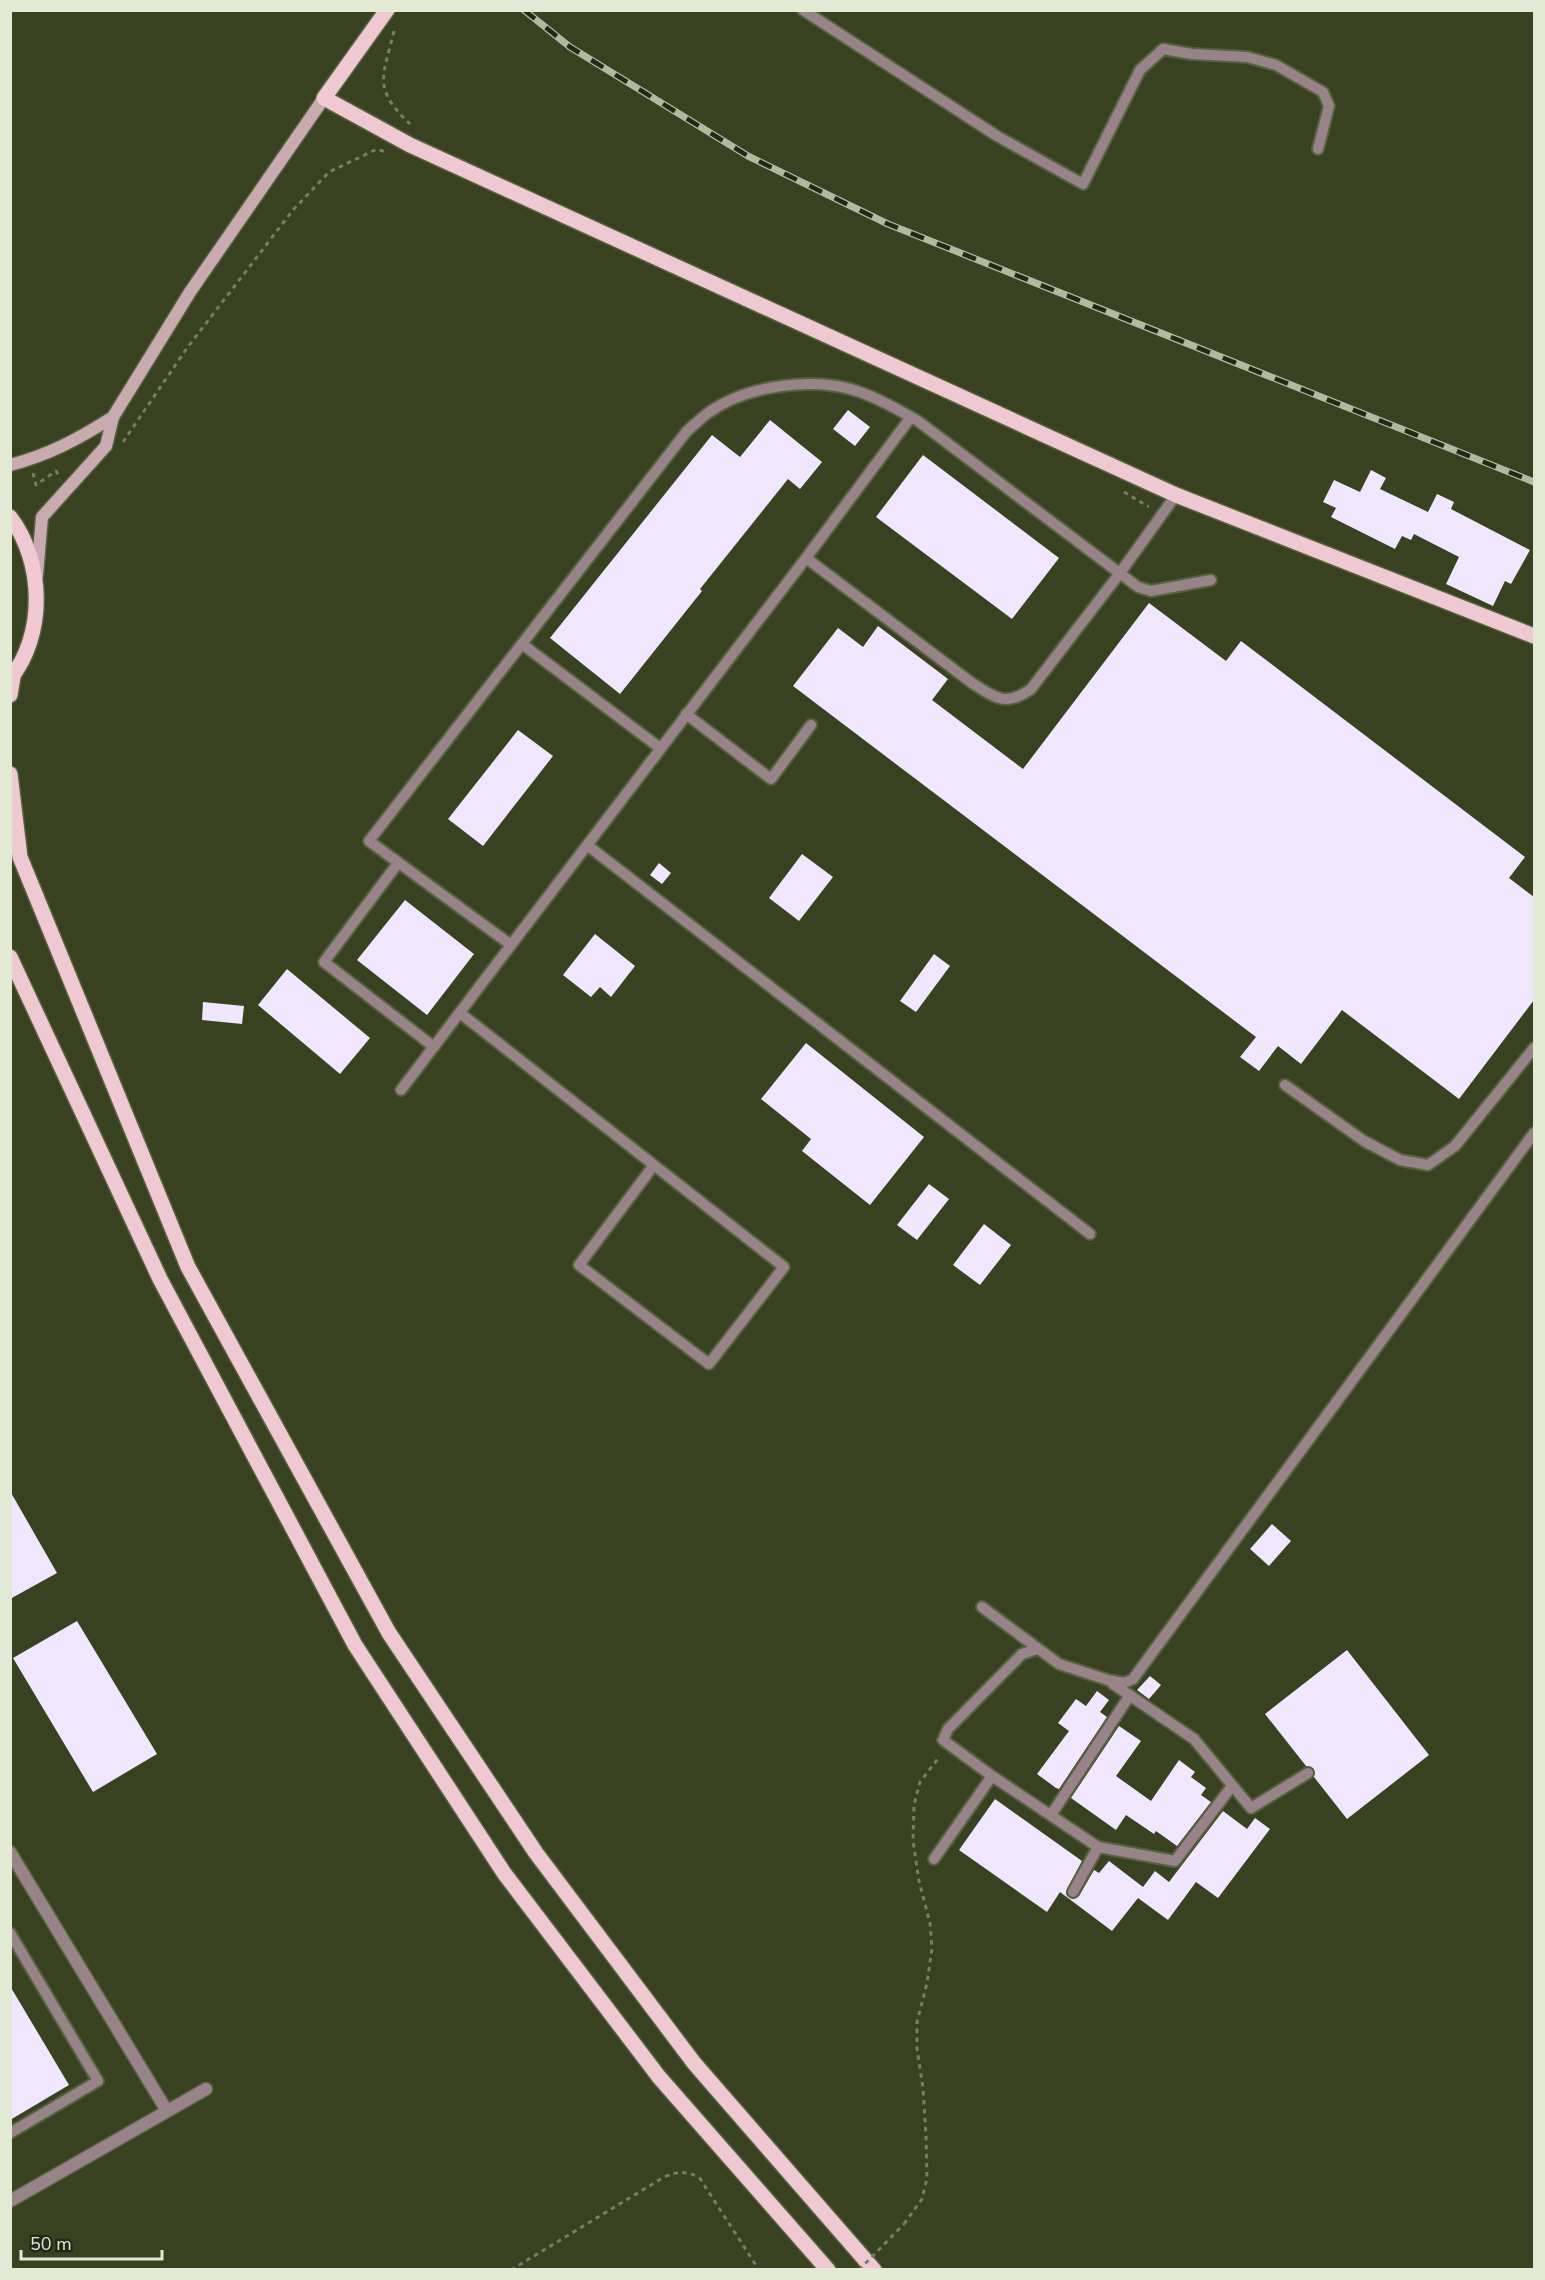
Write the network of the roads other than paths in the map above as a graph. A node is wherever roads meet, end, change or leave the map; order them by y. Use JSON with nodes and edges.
{"nodes":[{"id":1,"x":387,"y":10,"type":"edge"},
{"id":2,"x":803,"y":10,"type":"edge"},
{"id":3,"x":324,"y":98,"type":"junction"},
{"id":4,"x":1318,"y":149,"type":"dead end"},
{"id":5,"x":113,"y":417,"type":"junction"},
{"id":6,"x":911,"y":417,"type":"junction"},
{"id":7,"x":10,"y":465,"type":"edge"},
{"id":8,"x":1176,"y":495,"type":"junction"},
{"id":9,"x":10,"y":517,"type":"edge"},
{"id":10,"x":806,"y":558,"type":"junction"},
{"id":11,"x":1120,"y":573,"type":"junction"},
{"id":12,"x":1211,"y":580,"type":"dead end"},
{"id":13,"x":36,"y":585,"type":"junction"},
{"id":14,"x":1534,"y":636,"type":"edge"},
{"id":15,"x":522,"y":644,"type":"junction"},
{"id":16,"x":12,"y":678,"type":"edge"},
{"id":17,"x":10,"y":695,"type":"edge"},
{"id":18,"x":686,"y":714,"type":"junction"},
{"id":19,"x":811,"y":725,"type":"dead end"},
{"id":20,"x":660,"y":748,"type":"junction"},
{"id":21,"x":10,"y":774,"type":"edge"},
{"id":22,"x":587,"y":845,"type":"junction"},
{"id":23,"x":398,"y":863,"type":"junction"},
{"id":24,"x":511,"y":945,"type":"junction"},
{"id":25,"x":10,"y":957,"type":"edge"},
{"id":26,"x":460,"y":1013,"type":"junction"},
{"id":27,"x":434,"y":1047,"type":"junction"},
{"id":28,"x":1534,"y":1048,"type":"edge"},
{"id":29,"x":1285,"y":1085,"type":"dead end"},
{"id":30,"x":400,"y":1090,"type":"dead end"},
{"id":31,"x":1534,"y":1133,"type":"edge"},
{"id":32,"x":654,"y":1165,"type":"junction"},
{"id":33,"x":1090,"y":1234,"type":"dead end"},
{"id":34,"x":982,"y":1606,"type":"dead end"},
{"id":35,"x":1037,"y":1649,"type":"junction"},
{"id":36,"x":1108,"y":1680,"type":"junction"},
{"id":37,"x":1130,"y":1695,"type":"junction"},
{"id":38,"x":1308,"y":1773,"type":"dead end"},
{"id":39,"x":992,"y":1776,"type":"junction"},
{"id":40,"x":1232,"y":1786,"type":"junction"},
{"id":41,"x":1051,"y":1815,"type":"junction"},
{"id":42,"x":1098,"y":1847,"type":"junction"},
{"id":43,"x":10,"y":1852,"type":"edge"},
{"id":44,"x":934,"y":1859,"type":"dead end"},
{"id":45,"x":1073,"y":1892,"type":"dead end"},
{"id":46,"x":10,"y":1933,"type":"edge"},
{"id":47,"x":206,"y":2089,"type":"dead end"},
{"id":48,"x":167,"y":2111,"type":"junction"},
{"id":49,"x":10,"y":2133,"type":"edge"},
{"id":50,"x":10,"y":2201,"type":"edge"},
{"id":51,"x":828,"y":2270,"type":"edge"},
{"id":52,"x":874,"y":2270,"type":"edge"}],
"edges":[{"from":1,"to":3,"type":"main road"},
{"from":2,"to":4,"type":"lane"},
{"from":3,"to":5,"type":"main road"},
{"from":3,"to":8,"type":"main road"},
{"from":5,"to":7,"type":"main road"},
{"from":5,"to":13,"type":"main road"},
{"from":6,"to":10,"type":"lane"},
{"from":6,"to":11,"type":"lane"},
{"from":6,"to":15,"type":"lane"},
{"from":8,"to":11,"type":"lane"},
{"from":8,"to":14,"type":"main road"},
{"from":9,"to":13,"type":"main road"},
{"from":10,"to":11,"type":"lane"},
{"from":10,"to":18,"type":"lane"},
{"from":11,"to":12,"type":"lane"},
{"from":13,"to":16,"type":"main road"},
{"from":15,"to":20,"type":"lane"},
{"from":15,"to":23,"type":"lane"},
{"from":16,"to":17,"type":"main road"},
{"from":18,"to":19,"type":"lane"},
{"from":18,"to":20,"type":"lane"},
{"from":20,"to":22,"type":"lane"},
{"from":21,"to":52,"type":"main road"},
{"from":22,"to":24,"type":"lane"},
{"from":22,"to":33,"type":"lane"},
{"from":23,"to":24,"type":"lane"},
{"from":23,"to":27,"type":"lane"},
{"from":24,"to":26,"type":"lane"},
{"from":25,"to":51,"type":"main road"},
{"from":26,"to":27,"type":"lane"},
{"from":26,"to":32,"type":"lane"},
{"from":27,"to":30,"type":"lane"},
{"from":28,"to":29,"type":"lane"},
{"from":31,"to":36,"type":"lane"},
{"from":32,"to":32,"type":"lane"},
{"from":34,"to":35,"type":"lane"},
{"from":35,"to":36,"type":"lane"},
{"from":35,"to":39,"type":"lane"},
{"from":36,"to":37,"type":"lane"},
{"from":37,"to":40,"type":"lane"},
{"from":37,"to":41,"type":"lane"},
{"from":38,"to":40,"type":"lane"},
{"from":39,"to":41,"type":"lane"},
{"from":39,"to":44,"type":"lane"},
{"from":40,"to":42,"type":"lane"},
{"from":41,"to":42,"type":"lane"},
{"from":42,"to":45,"type":"lane"},
{"from":43,"to":48,"type":"street"},
{"from":46,"to":49,"type":"lane"},
{"from":47,"to":48,"type":"street"},
{"from":48,"to":50,"type":"street"}]}
